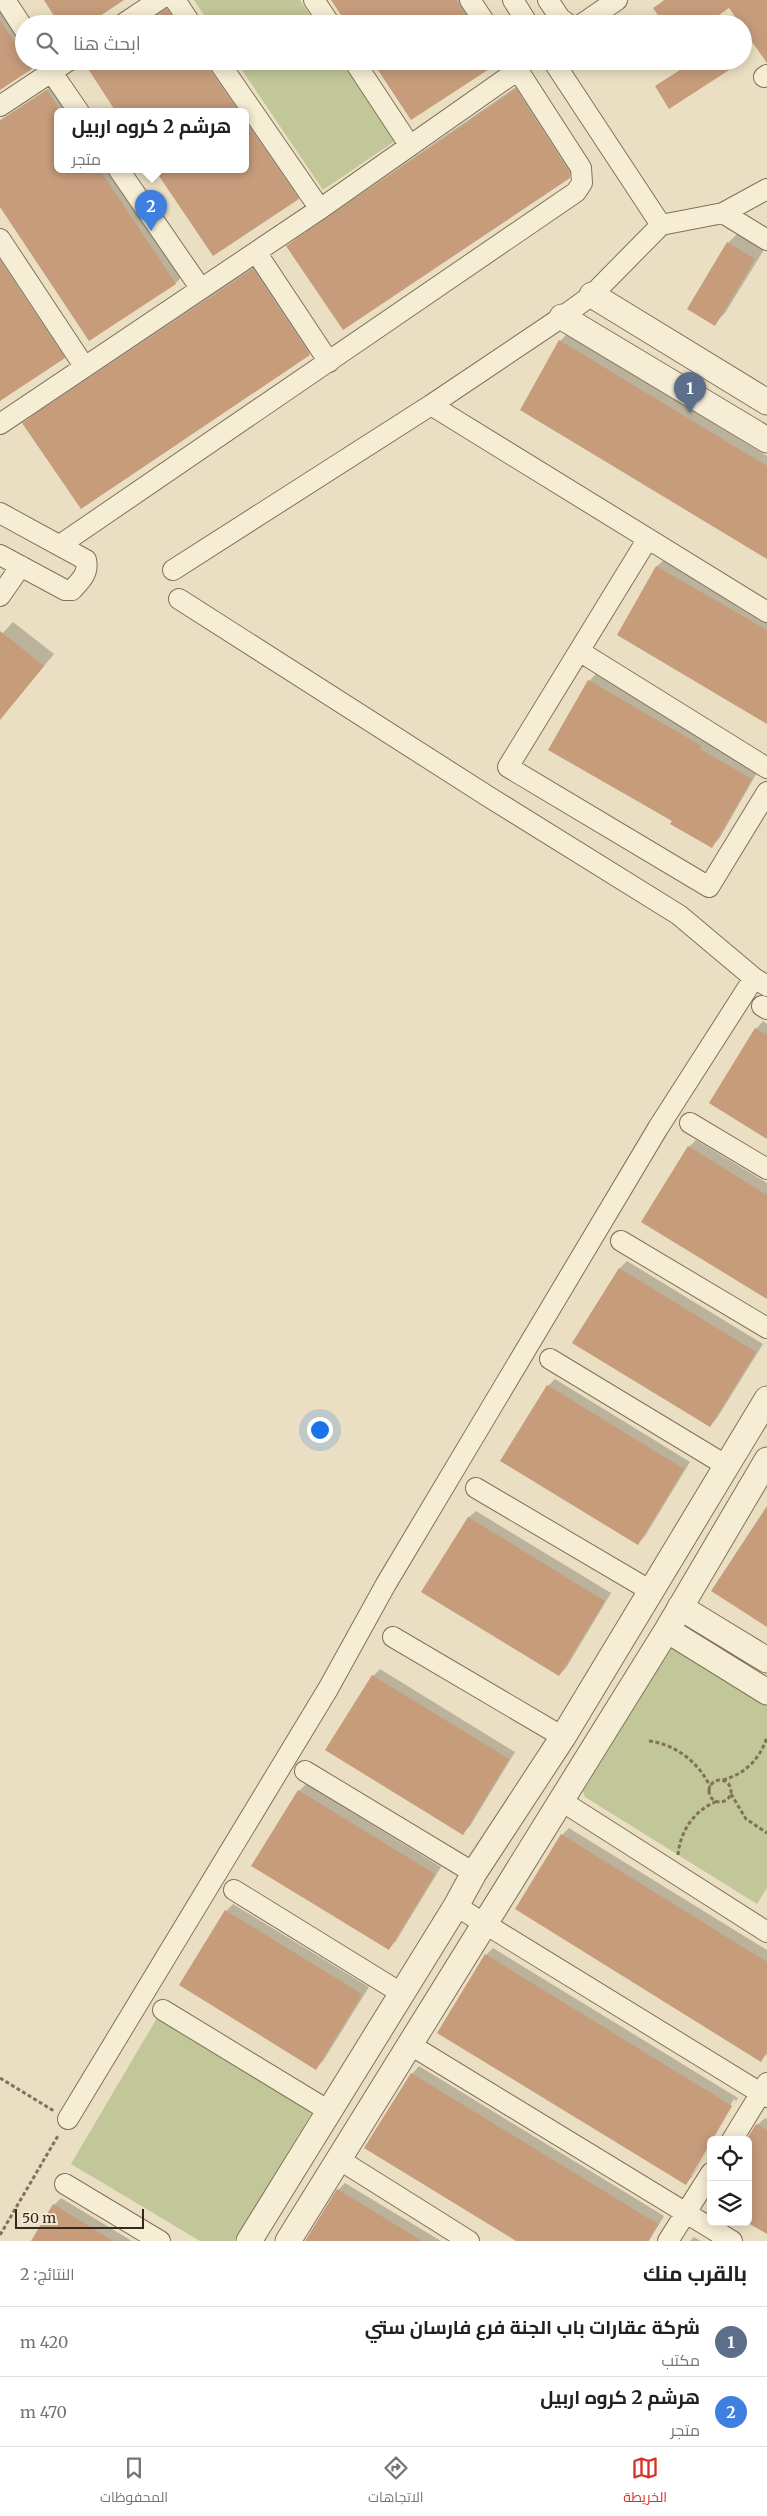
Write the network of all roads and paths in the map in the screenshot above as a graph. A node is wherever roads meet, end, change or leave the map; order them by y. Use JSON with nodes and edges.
{"nodes":[{"id":1,"x":5,"y":0,"type":"edge"},
{"id":2,"x":158,"y":0,"type":"edge"},
{"id":3,"x":175,"y":0,"type":"edge"},
{"id":4,"x":314,"y":0,"type":"edge"},
{"id":5,"x":470,"y":0,"type":"edge"},
{"id":6,"x":513,"y":0,"type":"edge"},
{"id":7,"x":548,"y":0,"type":"edge"},
{"id":8,"x":617,"y":0,"type":"edge"},
{"id":9,"x":15,"y":15,"type":"edge"},
{"id":10,"x":136,"y":15,"type":"edge"},
{"id":11,"x":186,"y":15,"type":"edge"},
{"id":12,"x":324,"y":15,"type":"edge"},
{"id":13,"x":480,"y":15,"type":"edge"},
{"id":14,"x":522,"y":15,"type":"edge"},
{"id":15,"x":558,"y":15,"type":"edge"},
{"id":16,"x":595,"y":15,"type":"edge"},
{"id":17,"x":47,"y":70,"type":"edge"},
{"id":18,"x":57,"y":70,"type":"edge"},
{"id":19,"x":224,"y":70,"type":"edge"},
{"id":20,"x":360,"y":70,"type":"edge"},
{"id":21,"x":510,"y":70,"type":"edge"},
{"id":22,"x":518,"y":70,"type":"edge"},
{"id":23,"x":559,"y":70,"type":"edge"},
{"id":24,"x":0,"y":106,"type":"edge"},
{"id":25,"x":77,"y":108,"type":"edge"},
{"id":26,"x":410,"y":146,"type":"junction"},
{"id":27,"x":121,"y":173,"type":"edge"},
{"id":28,"x":767,"y":189,"type":"edge"},
{"id":29,"x":320,"y":209,"type":"junction"},
{"id":30,"x":723,"y":214,"type":"junction"},
{"id":31,"x":661,"y":225,"type":"junction"},
{"id":32,"x":0,"y":239,"type":"edge"},
{"id":33,"x":767,"y":240,"type":"edge"},
{"id":34,"x":256,"y":252,"type":"junction"},
{"id":35,"x":201,"y":288,"type":"junction"},
{"id":36,"x":592,"y":295,"type":"junction"},
{"id":37,"x":562,"y":317,"type":"junction"},
{"id":38,"x":330,"y":362,"type":"junction"},
{"id":39,"x":84,"y":366,"type":"junction"},
{"id":40,"x":767,"y":402,"type":"edge"},
{"id":41,"x":431,"y":405,"type":"junction"},
{"id":42,"x":0,"y":424,"type":"edge"},
{"id":43,"x":767,"y":440,"type":"edge"},
{"id":44,"x":0,"y":513,"type":"edge"},
{"id":45,"x":647,"y":540,"type":"junction"},
{"id":46,"x":60,"y":545,"type":"junction"},
{"id":47,"x":0,"y":555,"type":"edge"},
{"id":48,"x":21,"y":566,"type":"junction"},
{"id":49,"x":173,"y":570,"type":"dead end"},
{"id":50,"x":0,"y":596,"type":"edge"},
{"id":51,"x":179,"y":599,"type":"dead end"},
{"id":52,"x":767,"y":612,"type":"edge"},
{"id":53,"x":579,"y":651,"type":"junction"},
{"id":54,"x":767,"y":768,"type":"edge"},
{"id":55,"x":767,"y":792,"type":"edge"},
{"id":56,"x":760,"y":982,"type":"edge"},
{"id":57,"x":690,"y":1123,"type":"dead end"},
{"id":58,"x":767,"y":1169,"type":"edge"},
{"id":59,"x":621,"y":1241,"type":"dead end"},
{"id":60,"x":767,"y":1328,"type":"edge"},
{"id":61,"x":550,"y":1359,"type":"dead end"},
{"id":62,"x":766,"y":1404,"type":"edge"},
{"id":63,"x":767,"y":1460,"type":"edge"},
{"id":64,"x":727,"y":1466,"type":"junction"},
{"id":65,"x":760,"y":1487,"type":"edge"},
{"id":66,"x":476,"y":1488,"type":"dead end"},
{"id":67,"x":651,"y":1591,"type":"junction"},
{"id":68,"x":680,"y":1607,"type":"junction"},
{"id":69,"x":667,"y":1630,"type":"junction"},
{"id":70,"x":393,"y":1637,"type":"dead end"},
{"id":71,"x":767,"y":1660,"type":"edge"},
{"id":72,"x":767,"y":1692,"type":"edge"},
{"id":73,"x":563,"y":1737,"type":"junction"},
{"id":74,"x":767,"y":1737,"type":"edge"},
{"id":75,"x":649,"y":1741,"type":"dead end"},
{"id":76,"x":305,"y":1771,"type":"dead end"},
{"id":77,"x":722,"y":1780,"type":"junction"},
{"id":78,"x":710,"y":1787,"type":"junction"},
{"id":79,"x":731,"y":1793,"type":"junction"},
{"id":80,"x":560,"y":1800,"type":"junction"},
{"id":81,"x":718,"y":1801,"type":"junction"},
{"id":82,"x":767,"y":1833,"type":"edge"},
{"id":83,"x":678,"y":1855,"type":"dead end"},
{"id":84,"x":474,"y":1873,"type":"junction"},
{"id":85,"x":234,"y":1890,"type":"dead end"},
{"id":86,"x":456,"y":1906,"type":"junction"},
{"id":87,"x":484,"y":1923,"type":"junction"},
{"id":88,"x":767,"y":1932,"type":"edge"},
{"id":89,"x":401,"y":1993,"type":"junction"},
{"id":90,"x":163,"y":2010,"type":"dead end"},
{"id":91,"x":409,"y":2044,"type":"junction"},
{"id":92,"x":0,"y":2078,"type":"edge"},
{"id":93,"x":765,"y":2091,"type":"edge"},
{"id":94,"x":329,"y":2111,"type":"junction"},
{"id":95,"x":68,"y":2120,"type":"junction"},
{"id":96,"x":735,"y":2136,"type":"edge"},
{"id":97,"x":340,"y":2160,"type":"junction"},
{"id":98,"x":707,"y":2179,"type":"edge"},
{"id":99,"x":65,"y":2184,"type":"dead end"},
{"id":100,"x":686,"y":2212,"type":"junction"},
{"id":101,"x":0,"y":2235,"type":"edge"},
{"id":102,"x":160,"y":2241,"type":"edge"},
{"id":103,"x":248,"y":2241,"type":"edge"},
{"id":104,"x":288,"y":2241,"type":"edge"},
{"id":105,"x":469,"y":2241,"type":"edge"},
{"id":106,"x":668,"y":2241,"type":"edge"},
{"id":107,"x":732,"y":2241,"type":"edge"}],
"edges":[{"from":1,"to":9,"type":"street"},
{"from":2,"to":10,"type":"street"},
{"from":3,"to":11,"type":"street"},
{"from":4,"to":12,"type":"street"},
{"from":5,"to":13,"type":"street"},
{"from":6,"to":14,"type":"street"},
{"from":7,"to":15,"type":"street"},
{"from":8,"to":16,"type":"street"},
{"from":17,"to":24,"type":"street"},
{"from":18,"to":25,"type":"street"},
{"from":19,"to":29,"type":"street"},
{"from":20,"to":26,"type":"street"},
{"from":21,"to":26,"type":"street"},
{"from":22,"to":38,"type":"street"},
{"from":23,"to":31,"type":"street"},
{"from":26,"to":29,"type":"street"},
{"from":27,"to":35,"type":"street"},
{"from":28,"to":30,"type":"street"},
{"from":29,"to":34,"type":"street"},
{"from":30,"to":31,"type":"street"},
{"from":30,"to":33,"type":"street"},
{"from":31,"to":36,"type":"street"},
{"from":32,"to":39,"type":"street"},
{"from":34,"to":35,"type":"street"},
{"from":34,"to":38,"type":"street"},
{"from":35,"to":39,"type":"street"},
{"from":36,"to":37,"type":"street"},
{"from":36,"to":40,"type":"street"},
{"from":37,"to":41,"type":"street"},
{"from":37,"to":43,"type":"street"},
{"from":38,"to":46,"type":"street"},
{"from":39,"to":42,"type":"street"},
{"from":41,"to":45,"type":"street"},
{"from":41,"to":49,"type":"street"},
{"from":44,"to":46,"type":"street"},
{"from":45,"to":52,"type":"street"},
{"from":45,"to":53,"type":"street"},
{"from":46,"to":48,"type":"street"},
{"from":47,"to":48,"type":"street"},
{"from":48,"to":50,"type":"street"},
{"from":51,"to":56,"type":"street"},
{"from":53,"to":54,"type":"street"},
{"from":53,"to":55,"type":"street"},
{"from":56,"to":95,"type":"street"},
{"from":57,"to":58,"type":"street"},
{"from":59,"to":60,"type":"street"},
{"from":61,"to":64,"type":"street"},
{"from":62,"to":64,"type":"street"},
{"from":63,"to":65,"type":"street"},
{"from":64,"to":67,"type":"street"},
{"from":65,"to":68,"type":"street"},
{"from":66,"to":67,"type":"street"},
{"from":67,"to":73,"type":"street"},
{"from":68,"to":69,"type":"street"},
{"from":68,"to":71,"type":"street"},
{"from":69,"to":72,"type":"street"},
{"from":69,"to":80,"type":"street"},
{"from":70,"to":73,"type":"street"},
{"from":73,"to":84,"type":"street"},
{"from":74,"to":77,"type":"path"},
{"from":75,"to":78,"type":"path"},
{"from":76,"to":84,"type":"street"},
{"from":77,"to":78,"type":"path"},
{"from":77,"to":79,"type":"path"},
{"from":78,"to":81,"type":"path"},
{"from":79,"to":81,"type":"path"},
{"from":79,"to":82,"type":"path"},
{"from":80,"to":87,"type":"street"},
{"from":80,"to":88,"type":"street"},
{"from":81,"to":83,"type":"path"},
{"from":84,"to":86,"type":"street"},
{"from":85,"to":89,"type":"street"},
{"from":86,"to":87,"type":"street"},
{"from":86,"to":89,"type":"street"},
{"from":87,"to":91,"type":"street"},
{"from":87,"to":93,"type":"street"},
{"from":89,"to":94,"type":"street"},
{"from":90,"to":94,"type":"street"},
{"from":91,"to":97,"type":"street"},
{"from":91,"to":100,"type":"street"},
{"from":92,"to":95,"type":"path"},
{"from":93,"to":96,"type":"street"},
{"from":94,"to":103,"type":"street"},
{"from":95,"to":101,"type":"path"},
{"from":97,"to":104,"type":"street"},
{"from":97,"to":105,"type":"street"},
{"from":98,"to":100,"type":"street"},
{"from":99,"to":102,"type":"street"},
{"from":100,"to":106,"type":"street"},
{"from":100,"to":107,"type":"street"}]}
